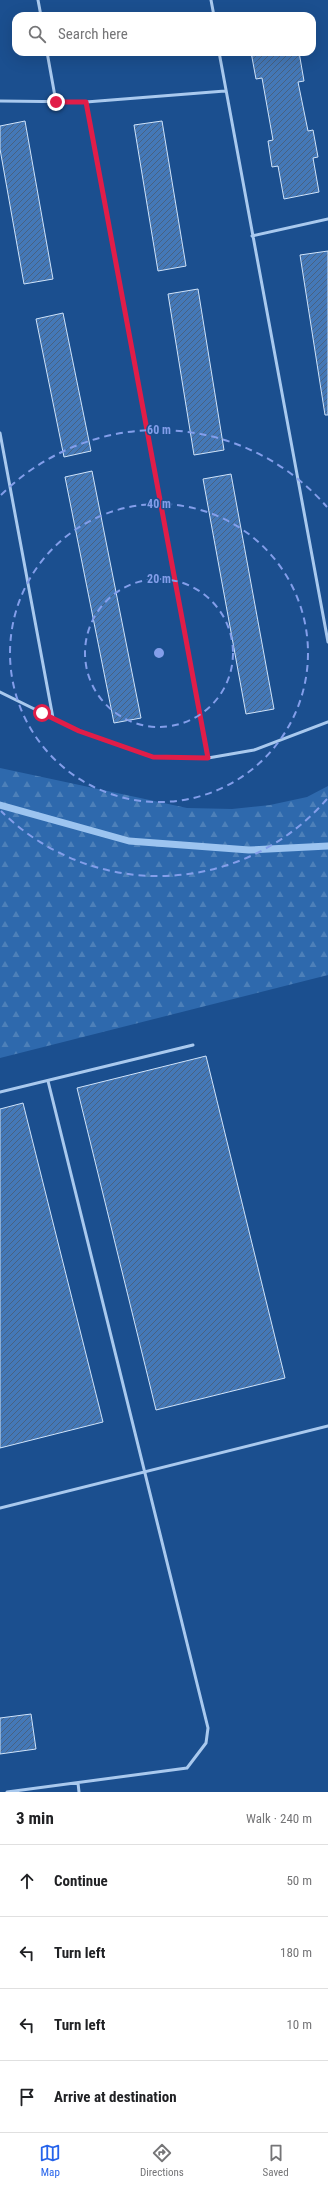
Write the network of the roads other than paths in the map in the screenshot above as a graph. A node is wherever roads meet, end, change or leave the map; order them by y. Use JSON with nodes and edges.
{"nodes":[{"id":1,"x":38,"y":0,"type":"edge"},
{"id":2,"x":211,"y":0,"type":"edge"},
{"id":3,"x":40,"y":12,"type":"edge"},
{"id":4,"x":213,"y":12,"type":"edge"},
{"id":5,"x":48,"y":56,"type":"edge"},
{"id":6,"x":220,"y":56,"type":"edge"},
{"id":7,"x":225,"y":91,"type":"junction"},
{"id":8,"x":0,"y":101,"type":"edge"},
{"id":9,"x":56,"y":102,"type":"junction"},
{"id":10,"x":86,"y":102,"type":"junction"},
{"id":11,"x":328,"y":219,"type":"edge"},
{"id":12,"x":252,"y":236,"type":"junction"},
{"id":13,"x":0,"y":434,"type":"edge"},
{"id":14,"x":328,"y":642,"type":"edge"},
{"id":15,"x":0,"y":692,"type":"edge"},
{"id":16,"x":53,"y":718,"type":"junction"},
{"id":17,"x":328,"y":722,"type":"edge"},
{"id":18,"x":208,"y":758,"type":"junction"},
{"id":19,"x":193,"y":1046,"type":"dead end"},
{"id":20,"x":48,"y":1081,"type":"junction"},
{"id":21,"x":0,"y":1092,"type":"edge"},
{"id":22,"x":328,"y":1426,"type":"edge"},
{"id":23,"x":144,"y":1473,"type":"junction"},
{"id":24,"x":0,"y":1508,"type":"edge"},
{"id":25,"x":78,"y":1783,"type":"junction"},
{"id":26,"x":7,"y":1792,"type":"edge"},
{"id":27,"x":79,"y":1792,"type":"edge"}],
"edges":[{"from":1,"to":3,"type":"lane"},
{"from":2,"to":4,"type":"lane"},
{"from":5,"to":9,"type":"lane"},
{"from":6,"to":7,"type":"lane"},
{"from":7,"to":10,"type":"lane"},
{"from":7,"to":12,"type":"lane"},
{"from":8,"to":9,"type":"lane"},
{"from":9,"to":10,"type":"lane"},
{"from":10,"to":18,"type":"lane"},
{"from":11,"to":12,"type":"lane"},
{"from":12,"to":14,"type":"lane"},
{"from":13,"to":16,"type":"lane"},
{"from":15,"to":16,"type":"lane"},
{"from":16,"to":18,"type":"lane"},
{"from":17,"to":18,"type":"lane"},
{"from":19,"to":20,"type":"lane"},
{"from":20,"to":21,"type":"lane"},
{"from":20,"to":23,"type":"lane"},
{"from":22,"to":23,"type":"lane"},
{"from":23,"to":24,"type":"lane"},
{"from":23,"to":25,"type":"lane"},
{"from":25,"to":26,"type":"lane"},
{"from":25,"to":27,"type":"lane"}]}
